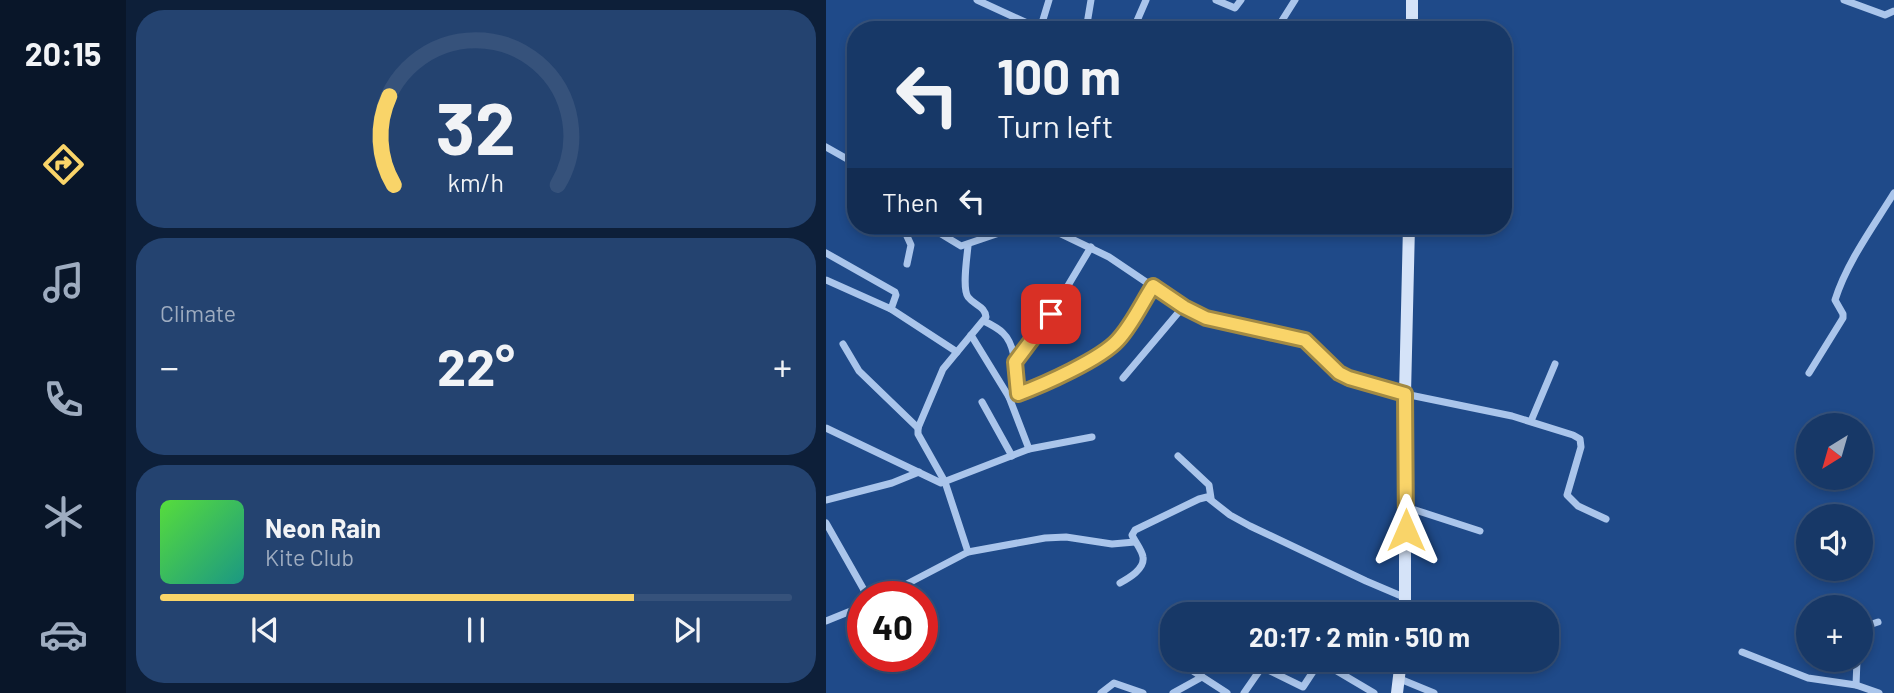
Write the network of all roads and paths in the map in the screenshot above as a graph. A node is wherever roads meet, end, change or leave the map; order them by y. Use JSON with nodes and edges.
{"nodes":[{"id":1,"x":976,"y":0,"type":"edge"},
{"id":2,"x":1003,"y":0,"type":"edge"},
{"id":3,"x":1049,"y":0,"type":"edge"},
{"id":4,"x":1091,"y":0,"type":"edge"},
{"id":5,"x":1146,"y":0,"type":"edge"},
{"id":6,"x":1216,"y":0,"type":"edge"},
{"id":7,"x":1241,"y":0,"type":"edge"},
{"id":8,"x":1295,"y":0,"type":"edge"},
{"id":9,"x":1412,"y":0,"type":"edge"},
{"id":10,"x":1844,"y":0,"type":"edge"},
{"id":11,"x":993,"y":6,"type":"junction"},
{"id":12,"x":1894,"y":11,"type":"edge"},
{"id":13,"x":1024,"y":21,"type":"edge"},
{"id":14,"x":1043,"y":21,"type":"edge"},
{"id":15,"x":1088,"y":21,"type":"edge"},
{"id":16,"x":1137,"y":21,"type":"edge"},
{"id":17,"x":1282,"y":21,"type":"edge"},
{"id":18,"x":1412,"y":21,"type":"edge"},
{"id":19,"x":828,"y":148,"type":"edge"},
{"id":20,"x":826,"y":159,"type":"edge"},
{"id":21,"x":847,"y":159,"type":"edge"},
{"id":22,"x":1894,"y":193,"type":"edge"},
{"id":23,"x":906,"y":235,"type":"edge"},
{"id":24,"x":941,"y":235,"type":"edge"},
{"id":25,"x":992,"y":235,"type":"edge"},
{"id":26,"x":1066,"y":235,"type":"edge"},
{"id":27,"x":1409,"y":235,"type":"edge"},
{"id":28,"x":968,"y":246,"type":"junction"},
{"id":29,"x":1091,"y":247,"type":"junction"},
{"id":30,"x":826,"y":253,"type":"edge"},
{"id":31,"x":907,"y":264,"type":"dead end"},
{"id":32,"x":826,"y":280,"type":"edge"},
{"id":33,"x":1153,"y":286,"type":"junction"},
{"id":34,"x":1184,"y":307,"type":"junction"},
{"id":35,"x":891,"y":309,"type":"junction"},
{"id":36,"x":984,"y":321,"type":"junction"},
{"id":37,"x":971,"y":335,"type":"junction"},
{"id":38,"x":843,"y":344,"type":"dead end"},
{"id":39,"x":957,"y":352,"type":"junction"},
{"id":40,"x":1015,"y":362,"type":"junction"},
{"id":41,"x":1555,"y":364,"type":"dead end"},
{"id":42,"x":1809,"y":373,"type":"dead end"},
{"id":43,"x":1124,"y":378,"type":"dead end"},
{"id":44,"x":1018,"y":394,"type":"junction"},
{"id":45,"x":1405,"y":394,"type":"junction"},
{"id":46,"x":1009,"y":397,"type":"junction"},
{"id":47,"x":982,"y":402,"type":"dead end"},
{"id":48,"x":1531,"y":421,"type":"junction"},
{"id":49,"x":826,"y":428,"type":"edge"},
{"id":50,"x":918,"y":428,"type":"junction"},
{"id":51,"x":1092,"y":437,"type":"dead end"},
{"id":52,"x":1029,"y":449,"type":"junction"},
{"id":53,"x":1012,"y":456,"type":"junction"},
{"id":54,"x":1178,"y":456,"type":"dead end"},
{"id":55,"x":919,"y":472,"type":"junction"},
{"id":56,"x":945,"y":482,"type":"junction"},
{"id":57,"x":1211,"y":498,"type":"junction"},
{"id":58,"x":826,"y":499,"type":"edge"},
{"id":59,"x":1406,"y":507,"type":"junction"},
{"id":60,"x":1606,"y":519,"type":"dead end"},
{"id":61,"x":826,"y":523,"type":"edge"},
{"id":62,"x":1480,"y":531,"type":"dead end"},
{"id":63,"x":1135,"y":542,"type":"junction"},
{"id":64,"x":968,"y":552,"type":"junction"},
{"id":65,"x":859,"y":581,"type":"edge"},
{"id":66,"x":913,"y":581,"type":"edge"},
{"id":67,"x":1120,"y":583,"type":"dead end"},
{"id":68,"x":1406,"y":598,"type":"junction"},
{"id":69,"x":1406,"y":602,"type":"edge"},
{"id":70,"x":847,"y":612,"type":"edge"},
{"id":71,"x":826,"y":621,"type":"edge"},
{"id":72,"x":1878,"y":622,"type":"dead end"},
{"id":73,"x":1873,"y":624,"type":"edge"},
{"id":74,"x":1742,"y":652,"type":"dead end"},
{"id":75,"x":1194,"y":672,"type":"edge"},
{"id":76,"x":1400,"y":672,"type":"edge"},
{"id":77,"x":1857,"y":672,"type":"edge"},
{"id":78,"x":1202,"y":677,"type":"junction"},
{"id":79,"x":1400,"y":679,"type":"junction"},
{"id":80,"x":1856,"y":685,"type":"junction"},
{"id":81,"x":1101,"y":693,"type":"edge"},
{"id":82,"x":1143,"y":693,"type":"edge"},
{"id":83,"x":1173,"y":693,"type":"edge"},
{"id":84,"x":1227,"y":693,"type":"edge"},
{"id":85,"x":1244,"y":693,"type":"edge"},
{"id":86,"x":1374,"y":693,"type":"edge"},
{"id":87,"x":1397,"y":693,"type":"edge"},
{"id":88,"x":1434,"y":693,"type":"edge"},
{"id":89,"x":1879,"y":693,"type":"edge"}],
"edges":[{"from":1,"to":11,"type":"street"},
{"from":2,"to":11,"type":"street"},
{"from":3,"to":14,"type":"street"},
{"from":4,"to":15,"type":"street"},
{"from":5,"to":16,"type":"street"},
{"from":6,"to":7,"type":"street"},
{"from":8,"to":17,"type":"street"},
{"from":9,"to":18,"type":"street"},
{"from":10,"to":12,"type":"street"},
{"from":11,"to":13,"type":"street"},
{"from":19,"to":20,"type":"street"},
{"from":19,"to":21,"type":"street"},
{"from":22,"to":42,"type":"street"},
{"from":23,"to":31,"type":"street"},
{"from":24,"to":28,"type":"street"},
{"from":25,"to":28,"type":"street"},
{"from":26,"to":29,"type":"street"},
{"from":27,"to":45,"type":"street"},
{"from":28,"to":36,"type":"street"},
{"from":29,"to":33,"type":"street"},
{"from":29,"to":40,"type":"street"},
{"from":30,"to":35,"type":"street"},
{"from":32,"to":35,"type":"street"},
{"from":33,"to":34,"type":"street"},
{"from":33,"to":44,"type":"street"},
{"from":34,"to":43,"type":"street"},
{"from":34,"to":45,"type":"street"},
{"from":35,"to":39,"type":"street"},
{"from":36,"to":37,"type":"street"},
{"from":36,"to":40,"type":"street"},
{"from":37,"to":39,"type":"street"},
{"from":37,"to":46,"type":"street"},
{"from":38,"to":50,"type":"street"},
{"from":39,"to":50,"type":"street"},
{"from":40,"to":44,"type":"street"},
{"from":41,"to":48,"type":"street"},
{"from":44,"to":46,"type":"street"},
{"from":45,"to":48,"type":"street"},
{"from":45,"to":59,"type":"street"},
{"from":46,"to":52,"type":"street"},
{"from":47,"to":53,"type":"street"},
{"from":48,"to":60,"type":"street"},
{"from":49,"to":55,"type":"street"},
{"from":50,"to":56,"type":"street"},
{"from":51,"to":52,"type":"street"},
{"from":52,"to":53,"type":"street"},
{"from":53,"to":56,"type":"street"},
{"from":54,"to":57,"type":"street"},
{"from":55,"to":56,"type":"street"},
{"from":55,"to":58,"type":"street"},
{"from":56,"to":64,"type":"street"},
{"from":57,"to":63,"type":"street"},
{"from":57,"to":68,"type":"street"},
{"from":59,"to":62,"type":"street"},
{"from":59,"to":68,"type":"street"},
{"from":61,"to":65,"type":"street"},
{"from":63,"to":64,"type":"street"},
{"from":63,"to":67,"type":"street"},
{"from":64,"to":66,"type":"street"},
{"from":68,"to":69,"type":"street"},
{"from":70,"to":71,"type":"street"},
{"from":72,"to":73,"type":"street"},
{"from":74,"to":80,"type":"street"},
{"from":75,"to":78,"type":"street"},
{"from":76,"to":79,"type":"street"},
{"from":77,"to":80,"type":"street"},
{"from":78,"to":83,"type":"street"},
{"from":78,"to":84,"type":"street"},
{"from":79,"to":87,"type":"street"},
{"from":79,"to":88,"type":"street"},
{"from":80,"to":89,"type":"street"},
{"from":81,"to":82,"type":"street"},
{"from":85,"to":86,"type":"street"}]}
